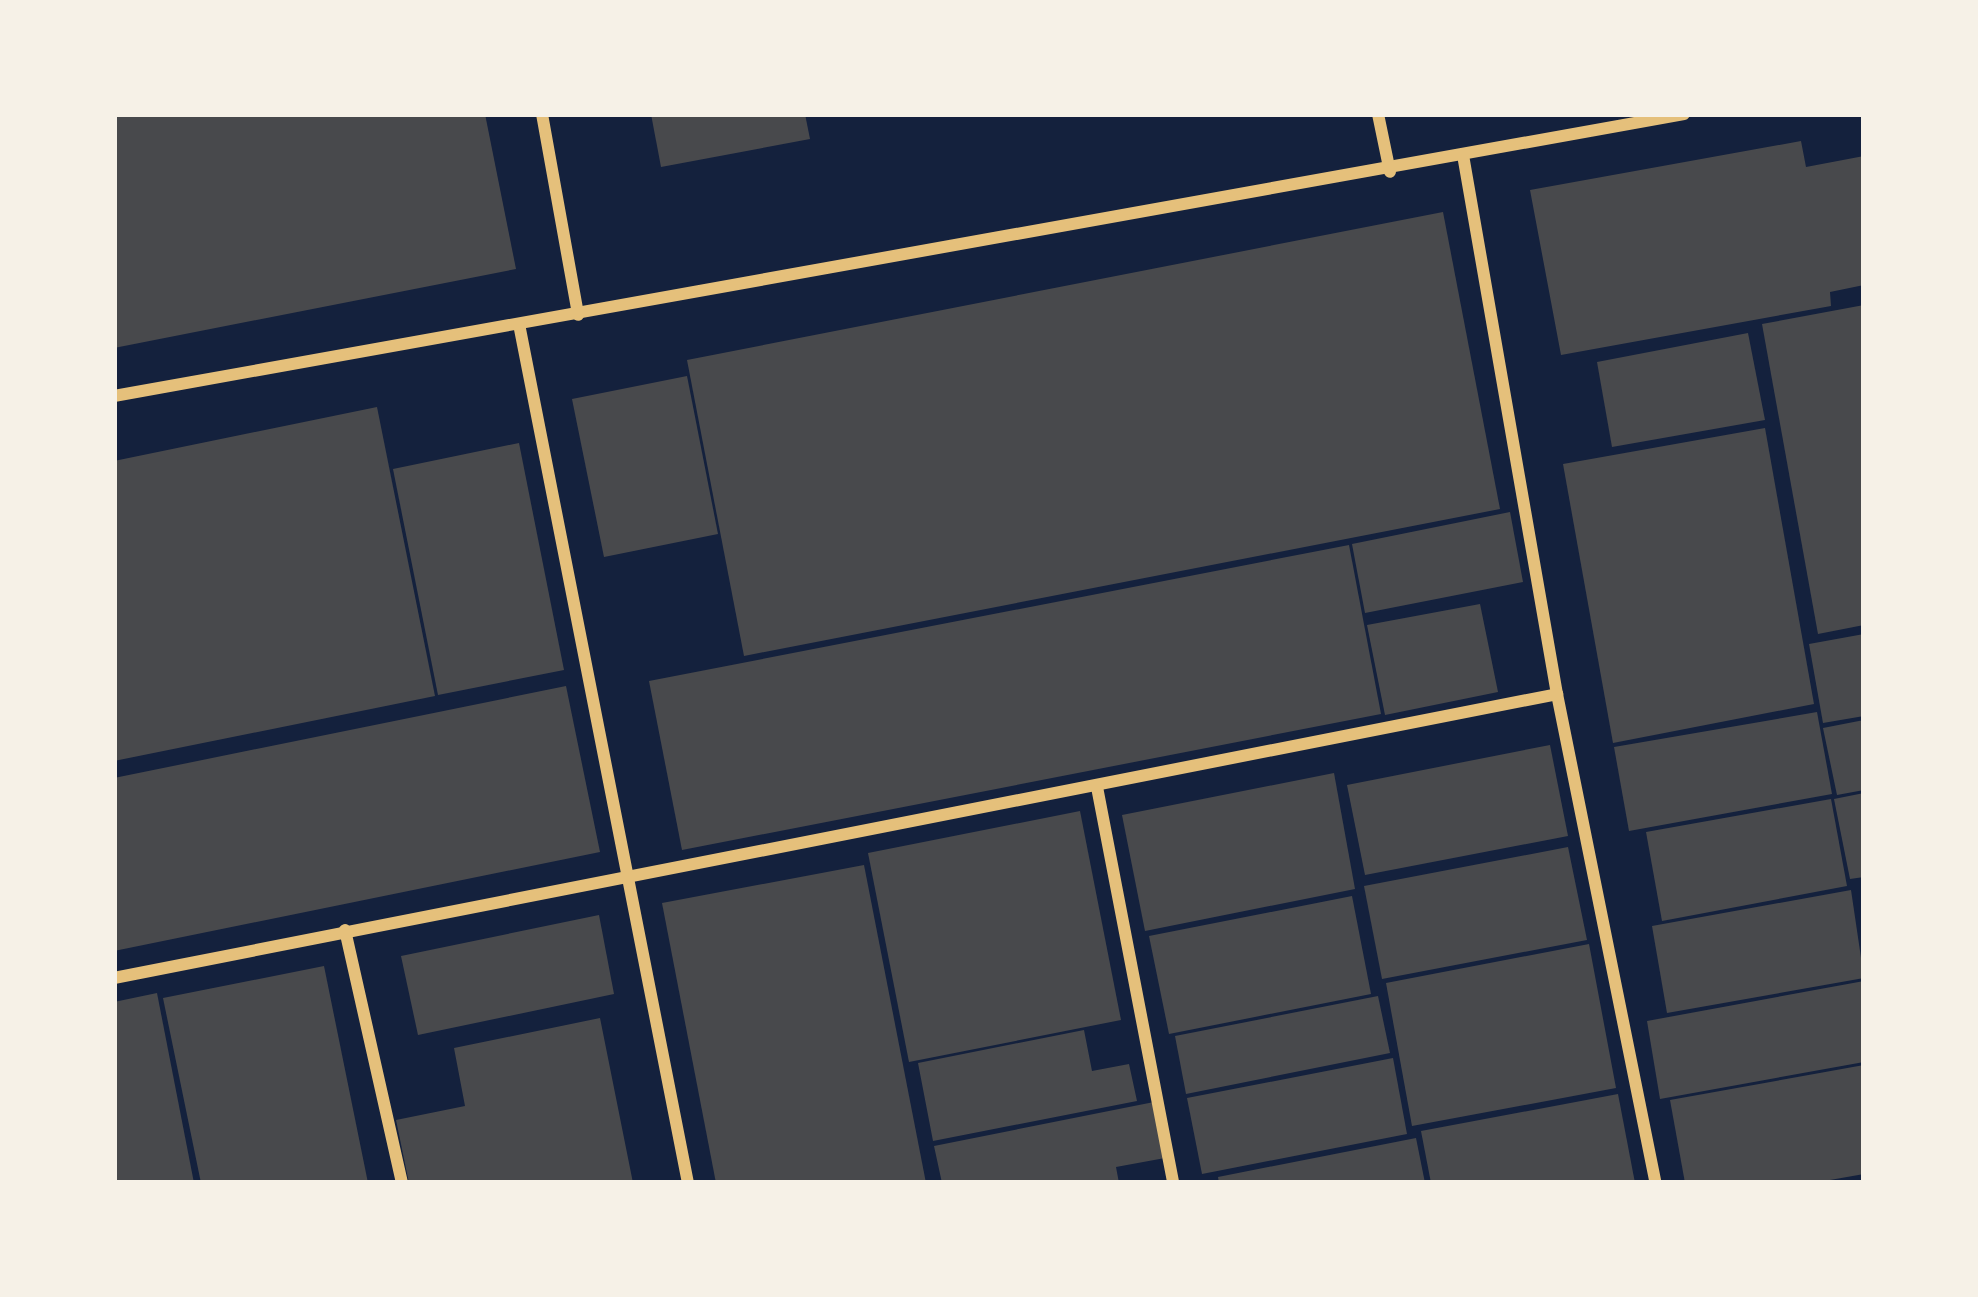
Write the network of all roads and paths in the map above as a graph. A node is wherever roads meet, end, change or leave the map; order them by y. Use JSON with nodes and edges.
{"nodes":[{"id":1,"x":542,"y":114,"type":"edge"},
{"id":2,"x":1378,"y":114,"type":"edge"},
{"id":3,"x":1684,"y":114,"type":"edge"},
{"id":4,"x":1463,"y":155,"type":"junction"},
{"id":5,"x":1390,"y":172,"type":"junction"},
{"id":6,"x":578,"y":315,"type":"junction"},
{"id":7,"x":519,"y":324,"type":"junction"},
{"id":8,"x":114,"y":396,"type":"edge"},
{"id":9,"x":1557,"y":694,"type":"junction"},
{"id":10,"x":1097,"y":787,"type":"junction"},
{"id":11,"x":627,"y":882,"type":"junction"},
{"id":12,"x":345,"y":929,"type":"junction"},
{"id":13,"x":114,"y":978,"type":"edge"},
{"id":14,"x":402,"y":1183,"type":"edge"},
{"id":15,"x":688,"y":1183,"type":"edge"},
{"id":16,"x":1173,"y":1183,"type":"edge"},
{"id":17,"x":1656,"y":1183,"type":"edge"}],
"edges":[{"from":1,"to":6,"type":"street"},
{"from":2,"to":5,"type":"street"},
{"from":3,"to":4,"type":"street"},
{"from":4,"to":5,"type":"street"},
{"from":4,"to":9,"type":"street"},
{"from":5,"to":6,"type":"street"},
{"from":6,"to":7,"type":"street"},
{"from":7,"to":8,"type":"street"},
{"from":7,"to":11,"type":"street"},
{"from":9,"to":10,"type":"street"},
{"from":9,"to":17,"type":"street"},
{"from":10,"to":11,"type":"street"},
{"from":10,"to":16,"type":"street"},
{"from":11,"to":12,"type":"street"},
{"from":11,"to":15,"type":"street"},
{"from":12,"to":13,"type":"street"},
{"from":12,"to":14,"type":"street"}]}
